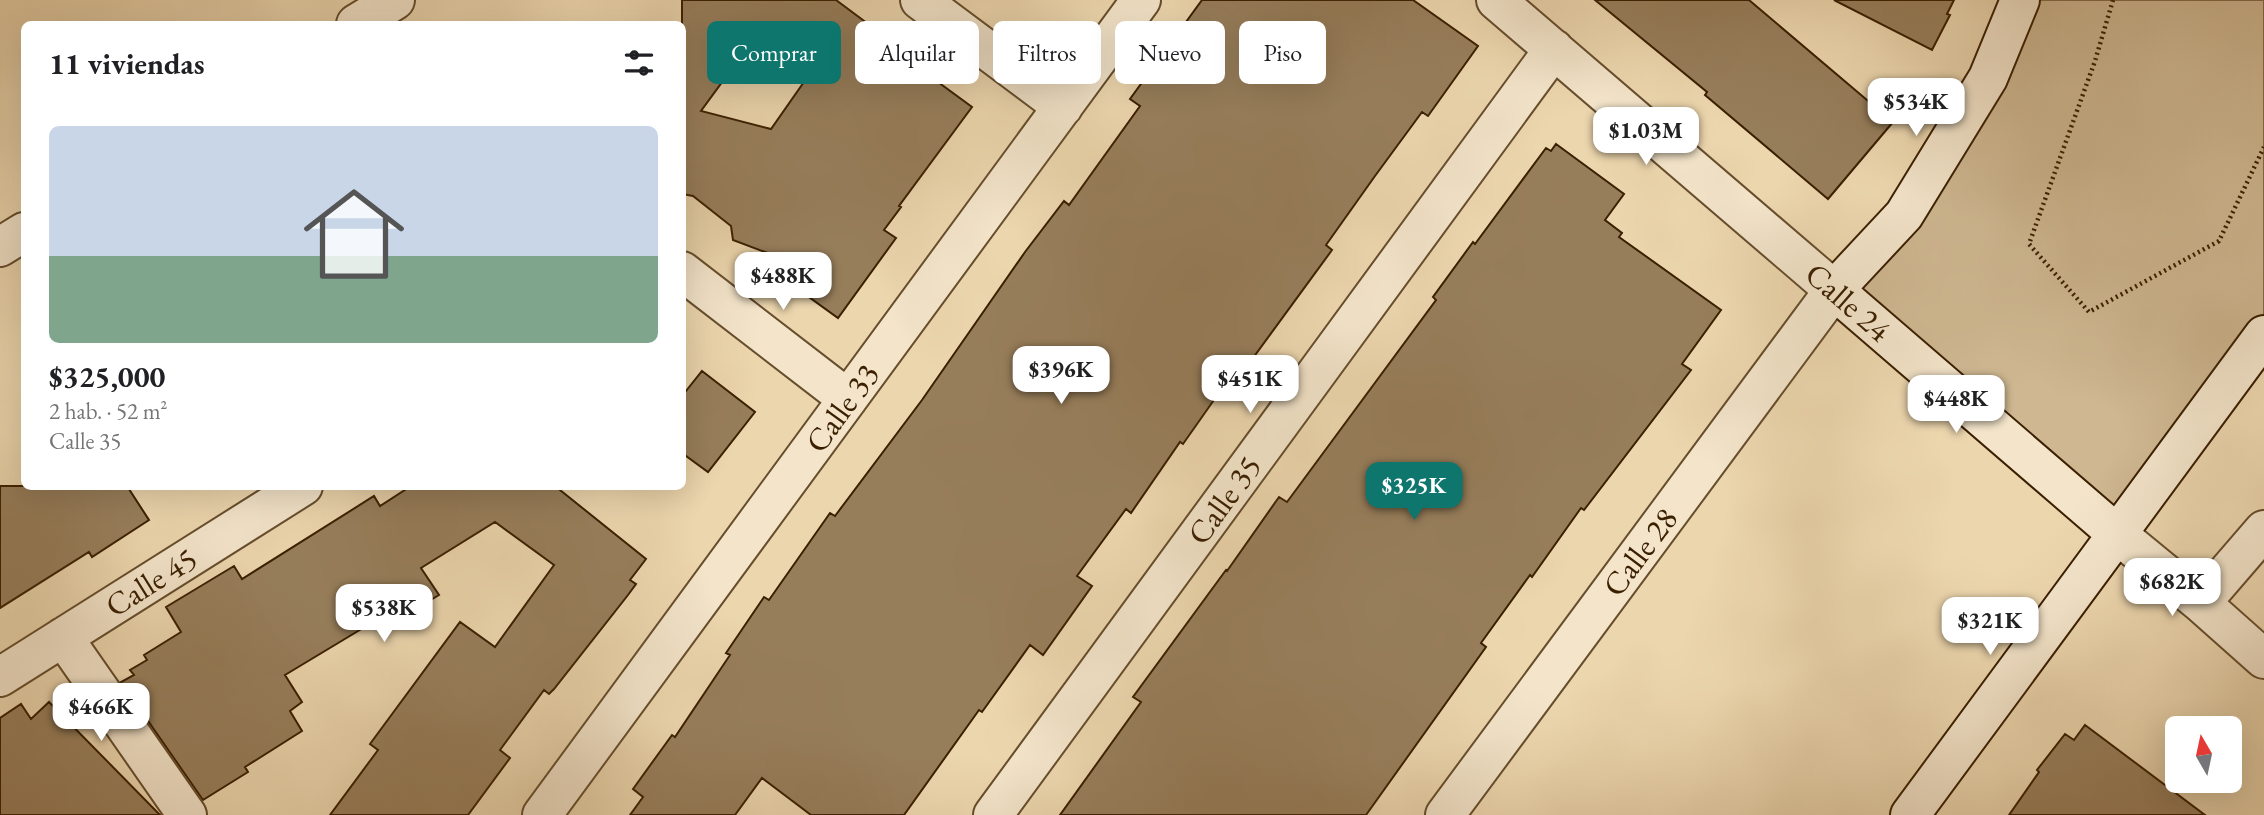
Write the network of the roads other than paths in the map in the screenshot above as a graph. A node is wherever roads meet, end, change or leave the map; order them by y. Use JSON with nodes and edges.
{"nodes":[{"id":1,"x":395,"y":0,"type":"edge"},
{"id":2,"x":920,"y":0,"type":"edge"},
{"id":3,"x":1142,"y":0,"type":"edge"},
{"id":4,"x":1496,"y":0,"type":"edge"},
{"id":5,"x":2020,"y":0,"type":"edge"},
{"id":6,"x":361,"y":21,"type":"edge"},
{"id":7,"x":1554,"y":49,"type":"junction"},
{"id":8,"x":1063,"y":107,"type":"junction"},
{"id":9,"x":21,"y":234,"type":"edge"},
{"id":10,"x":0,"y":247,"type":"edge"},
{"id":11,"x":686,"y":274,"type":"edge"},
{"id":12,"x":1834,"y":290,"type":"junction"},
{"id":13,"x":2264,"y":335,"type":"edge"},
{"id":14,"x":848,"y":399,"type":"junction"},
{"id":15,"x":297,"y":490,"type":"edge"},
{"id":16,"x":2264,"y":530,"type":"edge"},
{"id":17,"x":2117,"y":534,"type":"junction"},
{"id":18,"x":2201,"y":603,"type":"junction"},
{"id":19,"x":63,"y":637,"type":"junction"},
{"id":20,"x":2264,"y":659,"type":"edge"},
{"id":21,"x":0,"y":677,"type":"edge"},
{"id":22,"x":187,"y":815,"type":"edge"},
{"id":23,"x":542,"y":815,"type":"edge"},
{"id":24,"x":993,"y":815,"type":"edge"},
{"id":25,"x":1445,"y":815,"type":"edge"},
{"id":26,"x":1910,"y":815,"type":"edge"}],
"edges":[{"from":1,"to":6,"type":"street"},
{"from":2,"to":8,"type":"street"},
{"from":3,"to":8,"type":"street","name":"Calle 33"},
{"from":4,"to":7,"type":"street","name":"Calle 24"},
{"from":5,"to":12,"type":"street","name":"Calle 28"},
{"from":7,"to":12,"type":"street","name":"Calle 24"},
{"from":7,"to":24,"type":"street","name":"Calle 35"},
{"from":8,"to":14,"type":"street","name":"Calle 33"},
{"from":9,"to":10,"type":"street"},
{"from":11,"to":14,"type":"street"},
{"from":12,"to":17,"type":"street","name":"Calle 24"},
{"from":12,"to":25,"type":"street","name":"Calle 28"},
{"from":13,"to":17,"type":"street"},
{"from":14,"to":23,"type":"street","name":"Calle 33"},
{"from":15,"to":19,"type":"street","name":"Calle 45"},
{"from":16,"to":18,"type":"street"},
{"from":17,"to":18,"type":"street","name":"Calle 24"},
{"from":17,"to":26,"type":"street"},
{"from":18,"to":20,"type":"street","name":"Calle 24"},
{"from":19,"to":21,"type":"street","name":"Calle 45"},
{"from":19,"to":22,"type":"street"}]}
